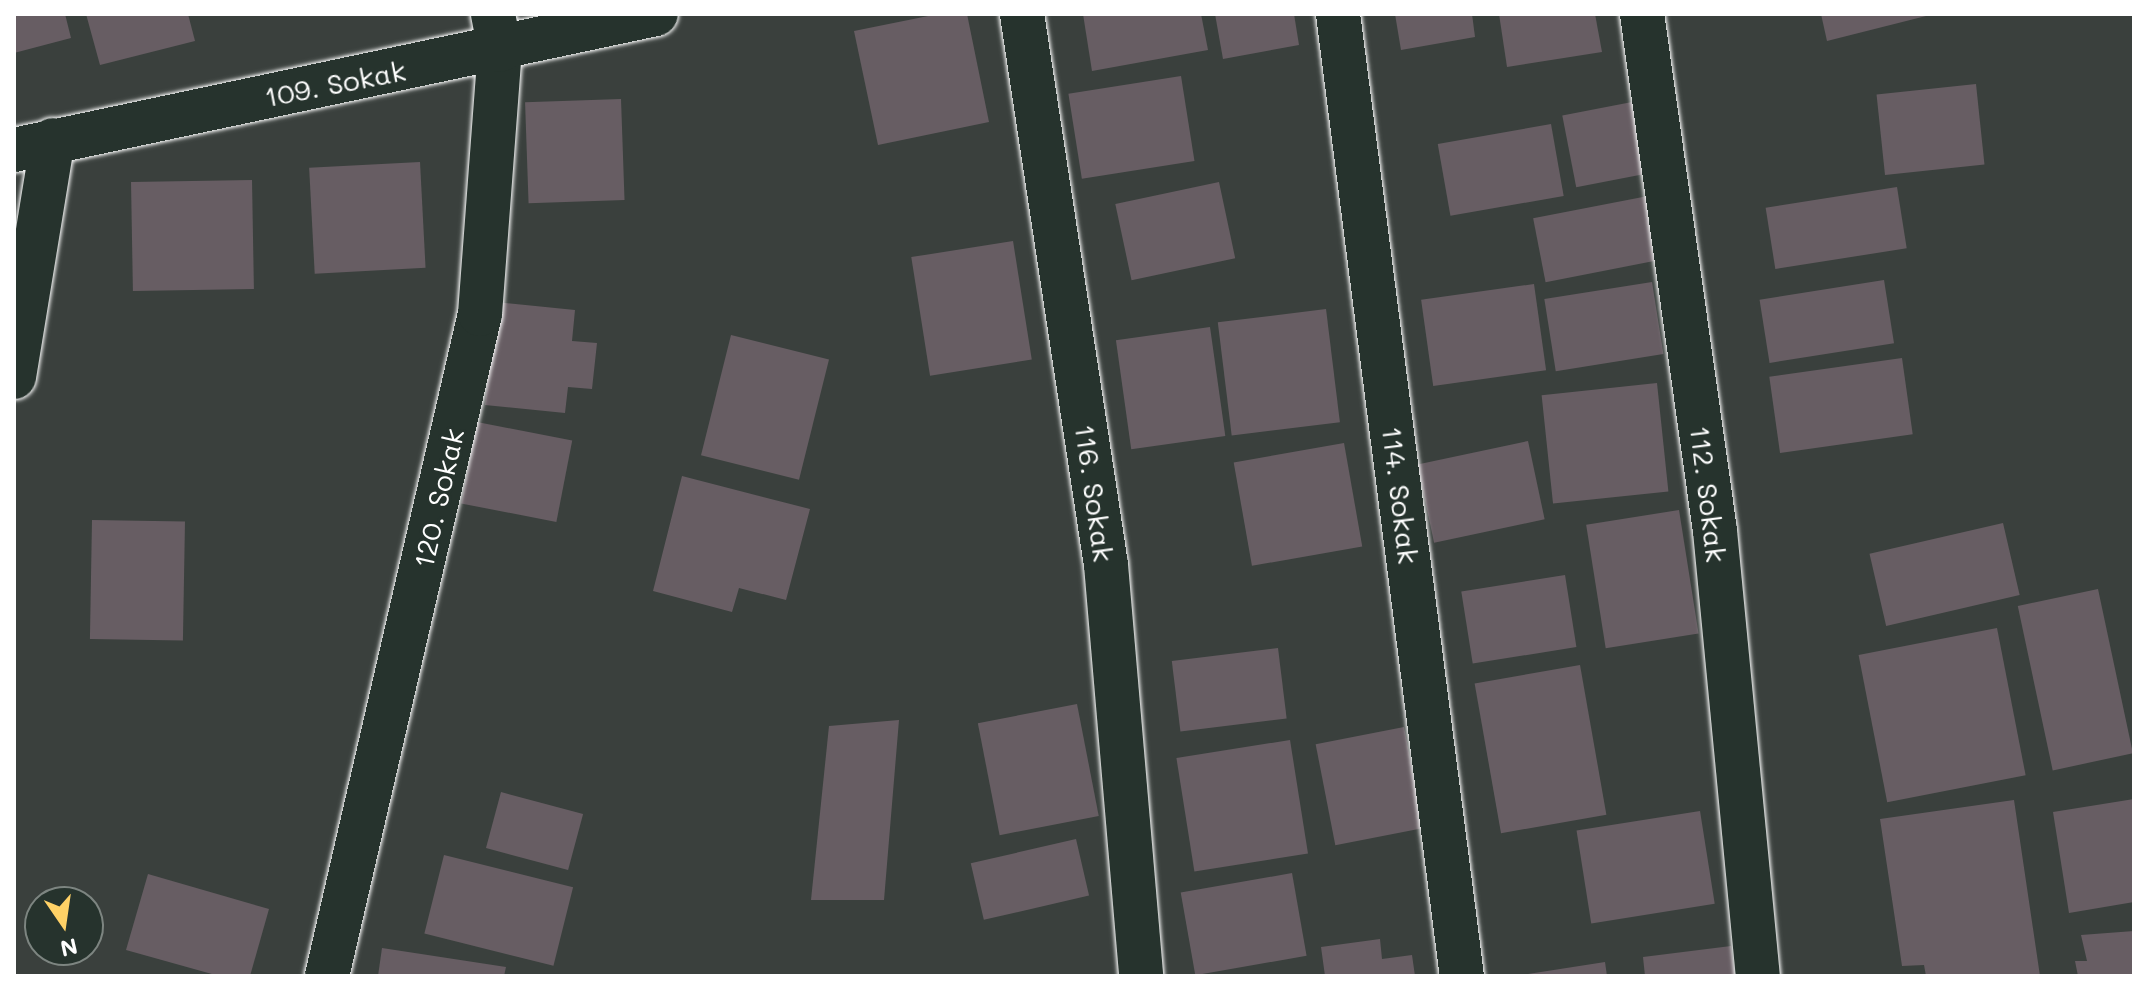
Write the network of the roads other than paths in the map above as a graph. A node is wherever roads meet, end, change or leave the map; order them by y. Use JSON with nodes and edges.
{"nodes":[{"id":1,"x":656,"y":14,"type":"edge"},
{"id":2,"x":1022,"y":14,"type":"edge"},
{"id":3,"x":1338,"y":14,"type":"edge"},
{"id":4,"x":1642,"y":14,"type":"edge"},
{"id":5,"x":496,"y":32,"type":"edge"},
{"id":6,"x":34,"y":145,"type":"edge"},
{"id":7,"x":14,"y":377,"type":"edge"},
{"id":8,"x":327,"y":976,"type":"edge"},
{"id":9,"x":1141,"y":976,"type":"edge"},
{"id":10,"x":1462,"y":976,"type":"edge"},
{"id":11,"x":1758,"y":976,"type":"edge"}],
"edges":[{"from":1,"to":5,"type":"street","name":"109. Sokak"},
{"from":2,"to":9,"type":"street","name":"116. Sokak"},
{"from":3,"to":10,"type":"street","name":"114. Sokak"},
{"from":4,"to":11,"type":"street","name":"112. Sokak"},
{"from":5,"to":6,"type":"street","name":"109. Sokak"},
{"from":5,"to":8,"type":"street","name":"120. Sokak"},
{"from":6,"to":7,"type":"street"}]}
